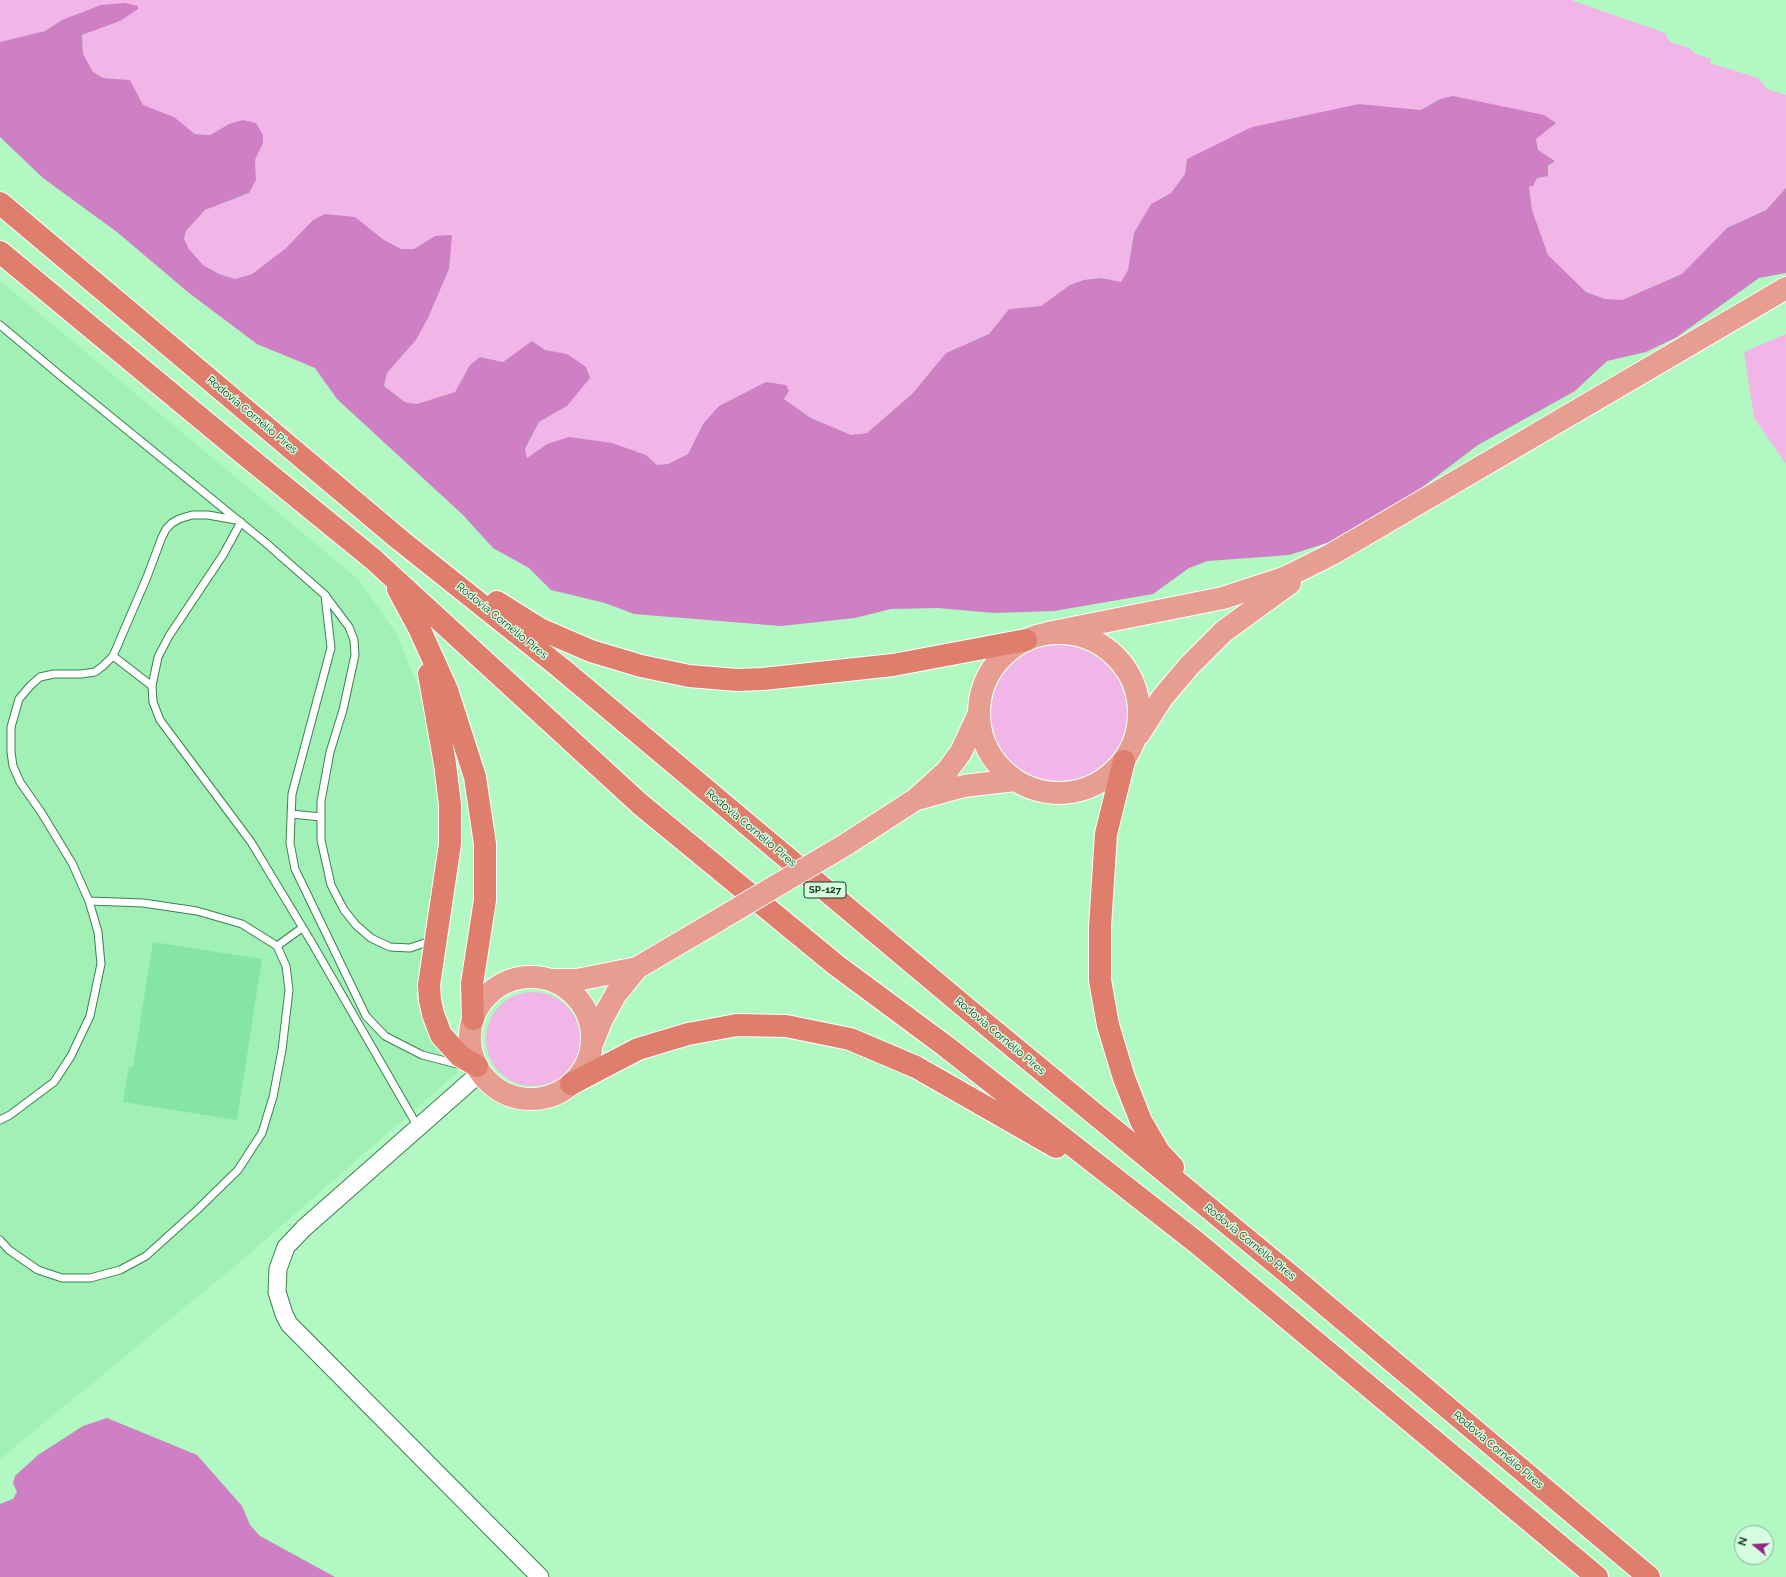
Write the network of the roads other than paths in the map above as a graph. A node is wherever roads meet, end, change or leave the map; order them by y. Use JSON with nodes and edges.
{"nodes":[{"id":1,"x":0,"y":203,"type":"edge"},
{"id":2,"x":0,"y":252,"type":"edge"},
{"id":3,"x":1786,"y":288,"type":"edge"},
{"id":4,"x":0,"y":325,"type":"edge"},
{"id":5,"x":239,"y":521,"type":"junction"},
{"id":6,"x":400,"y":540,"type":"junction"},
{"id":7,"x":1332,"y":554,"type":"junction"},
{"id":8,"x":373,"y":559,"type":"junction"},
{"id":9,"x":325,"y":595,"type":"junction"},
{"id":10,"x":419,"y":628,"type":"junction"},
{"id":11,"x":1048,"y":633,"type":"junction"},
{"id":12,"x":1026,"y":640,"type":"junction"},
{"id":13,"x":113,"y":656,"type":"junction"},
{"id":14,"x":152,"y":686,"type":"junction"},
{"id":15,"x":979,"y":713,"type":"junction"},
{"id":16,"x":1135,"y":739,"type":"junction"},
{"id":17,"x":1124,"y":761,"type":"junction"},
{"id":18,"x":1014,"y":780,"type":"junction"},
{"id":19,"x":916,"y":799,"type":"junction"},
{"id":20,"x":291,"y":814,"type":"junction"},
{"id":21,"x":321,"y":817,"type":"junction"},
{"id":22,"x":90,"y":901,"type":"junction"},
{"id":23,"x":302,"y":928,"type":"junction"},
{"id":24,"x":436,"y":939,"type":"junction"},
{"id":25,"x":277,"y":946,"type":"junction"},
{"id":26,"x":637,"y":968,"type":"junction"},
{"id":27,"x":552,"y":980,"type":"junction"},
{"id":28,"x":366,"y":1016,"type":"junction"},
{"id":29,"x":473,"y":1019,"type":"junction"},
{"id":30,"x":357,"y":1022,"type":"junction"},
{"id":31,"x":591,"y":1046,"type":"junction"},
{"id":32,"x":479,"y":1070,"type":"junction"},
{"id":33,"x":571,"y":1084,"type":"junction"},
{"id":34,"x":0,"y":1120,"type":"edge"},
{"id":35,"x":418,"y":1127,"type":"junction"},
{"id":36,"x":1127,"y":1188,"type":"junction"},
{"id":37,"x":1230,"y":1227,"type":"junction"},
{"id":38,"x":0,"y":1240,"type":"edge"},
{"id":39,"x":540,"y":1577,"type":"edge"},
{"id":40,"x":1597,"y":1577,"type":"edge"},
{"id":41,"x":1649,"y":1577,"type":"edge"}],
"edges":[{"from":1,"to":6,"type":"highway","name":"Rodovia Cornélio Pires","number":"SP-127"},
{"from":2,"to":8,"type":"highway"},
{"from":3,"to":7,"type":"main road"},
{"from":4,"to":5,"type":"lane"},
{"from":5,"to":9,"type":"lane"},
{"from":5,"to":13,"type":"lane"},
{"from":5,"to":14,"type":"lane"},
{"from":6,"to":12,"type":"highway"},
{"from":6,"to":37,"type":"highway","name":"Rodovia Cornélio Pires","number":"SP-127"},
{"from":7,"to":11,"type":"main road"},
{"from":7,"to":16,"type":"main road"},
{"from":8,"to":10,"type":"highway"},
{"from":8,"to":36,"type":"highway"},
{"from":9,"to":20,"type":"lane"},
{"from":9,"to":21,"type":"lane"},
{"from":10,"to":24,"type":"highway"},
{"from":10,"to":29,"type":"highway"},
{"from":11,"to":12,"type":"main road"},
{"from":11,"to":16,"type":"main road"},
{"from":12,"to":15,"type":"main road"},
{"from":13,"to":14,"type":"lane"},
{"from":13,"to":22,"type":"lane"},
{"from":14,"to":23,"type":"lane"},
{"from":15,"to":18,"type":"main road"},
{"from":15,"to":19,"type":"main road"},
{"from":16,"to":17,"type":"main road"},
{"from":17,"to":18,"type":"main road"},
{"from":17,"to":37,"type":"highway"},
{"from":18,"to":19,"type":"main road"},
{"from":19,"to":26,"type":"main road","bridge":true},
{"from":20,"to":21,"type":"lane"},
{"from":20,"to":28,"type":"lane"},
{"from":21,"to":24,"type":"lane"},
{"from":22,"to":25,"type":"lane"},
{"from":22,"to":34,"type":"lane"},
{"from":23,"to":25,"type":"lane"},
{"from":23,"to":30,"type":"lane"},
{"from":24,"to":32,"type":"highway"},
{"from":25,"to":38,"type":"lane"},
{"from":26,"to":27,"type":"main road"},
{"from":26,"to":31,"type":"main road"},
{"from":27,"to":29,"type":"main road"},
{"from":27,"to":31,"type":"main road"},
{"from":28,"to":30,"type":"lane"},
{"from":28,"to":32,"type":"lane"},
{"from":29,"to":32,"type":"main road"},
{"from":30,"to":35,"type":"lane"},
{"from":31,"to":33,"type":"main road"},
{"from":32,"to":33,"type":"main road"},
{"from":32,"to":35,"type":"street"},
{"from":33,"to":36,"type":"highway"},
{"from":35,"to":39,"type":"street"},
{"from":36,"to":40,"type":"highway"},
{"from":37,"to":41,"type":"highway","name":"Rodovia Cornélio Pires","number":"SP-127"}]}
